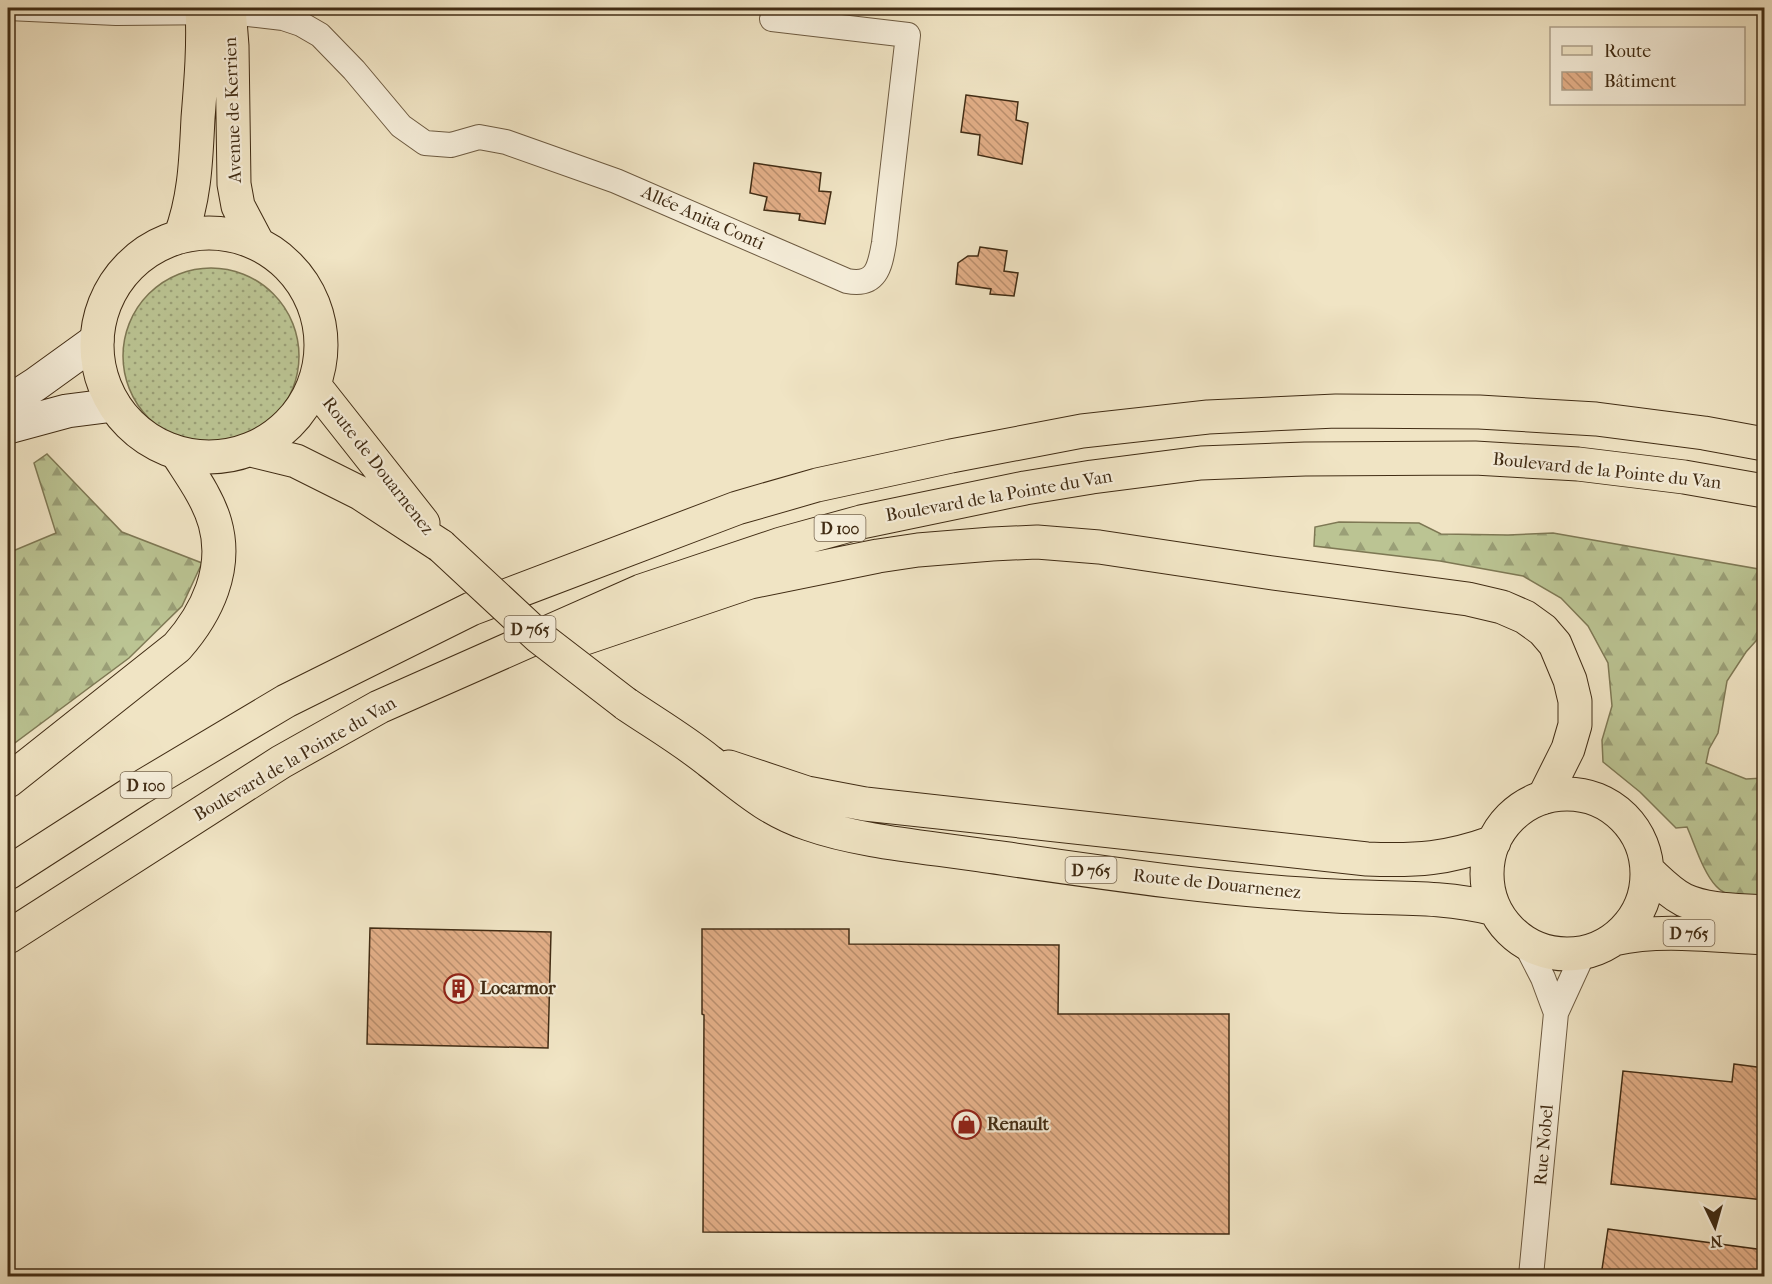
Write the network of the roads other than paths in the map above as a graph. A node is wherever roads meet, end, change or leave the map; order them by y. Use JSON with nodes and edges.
{"nodes":[{"id":1,"x":8,"y":8,"type":"edge"},
{"id":2,"x":216,"y":10,"type":"edge"},
{"id":3,"x":772,"y":19,"type":"dead end"},
{"id":4,"x":180,"y":237,"type":"junction"},
{"id":5,"x":258,"y":244,"type":"junction"},
{"id":6,"x":97,"y":340,"type":"junction"},
{"id":7,"x":314,"y":385,"type":"junction"},
{"id":8,"x":8,"y":402,"type":"edge"},
{"id":9,"x":114,"y":405,"type":"junction"},
{"id":10,"x":8,"y":427,"type":"edge"},
{"id":11,"x":1764,"y":444,"type":"edge"},
{"id":12,"x":251,"y":450,"type":"junction"},
{"id":13,"x":177,"y":453,"type":"junction"},
{"id":14,"x":1764,"y":491,"type":"edge"},
{"id":15,"x":441,"y":546,"type":"junction"},
{"id":16,"x":379,"y":708,"type":"junction"},
{"id":17,"x":709,"y":761,"type":"junction"},
{"id":18,"x":8,"y":781,"type":"edge"},
{"id":19,"x":1544,"y":797,"type":"junction"},
{"id":20,"x":1494,"y":842,"type":"junction"},
{"id":21,"x":1647,"y":870,"type":"junction"},
{"id":22,"x":8,"y":873,"type":"edge"},
{"id":23,"x":1494,"y":909,"type":"junction"},
{"id":24,"x":1764,"y":912,"type":"edge"},
{"id":25,"x":8,"y":937,"type":"edge"},
{"id":26,"x":1764,"y":938,"type":"edge"},
{"id":27,"x":1614,"y":939,"type":"junction"},
{"id":28,"x":1525,"y":943,"type":"junction"},
{"id":29,"x":1584,"y":952,"type":"junction"},
{"id":30,"x":1556,"y":1013,"type":"junction"},
{"id":31,"x":1531,"y":1276,"type":"edge"}],
"edges":[{"from":1,"to":2,"type":"street"},
{"from":2,"to":3,"type":"street","name":"Allée Anita Conti"},
{"from":2,"to":4,"type":"main road","name":"Avenue de Kerrien"},
{"from":2,"to":5,"type":"main road","name":"Avenue de Kerrien"},
{"from":4,"to":5,"type":"main road"},
{"from":4,"to":6,"type":"main road"},
{"from":5,"to":7,"type":"main road"},
{"from":6,"to":8,"type":"main road"},
{"from":6,"to":9,"type":"main road"},
{"from":7,"to":12,"type":"main road"},
{"from":7,"to":15,"type":"main road","name":"Route de Douarnenez","number":"D 765"},
{"from":9,"to":10,"type":"main road"},
{"from":9,"to":13,"type":"main road"},
{"from":11,"to":22,"type":"main road","number":"D 100"},
{"from":12,"to":13,"type":"main road"},
{"from":12,"to":15,"type":"main road","name":"Route de Douarnenez","number":"D 765"},
{"from":13,"to":18,"type":"main road"},
{"from":14,"to":16,"type":"main road","name":"Boulevard de la Pointe du Van","number":"D 100"},
{"from":15,"to":17,"type":"main road","name":"Route de Douarnenez","number":"D 765","bridge":true},
{"from":16,"to":19,"type":"main road"},
{"from":16,"to":25,"type":"main road","name":"Boulevard de la Pointe du Van","number":"D 100"},
{"from":17,"to":20,"type":"main road","name":"Route de Douarnenez","number":"D 765"},
{"from":17,"to":23,"type":"main road","name":"Route de Douarnenez","number":"D 765"},
{"from":19,"to":20,"type":"main road"},
{"from":19,"to":21,"type":"main road"},
{"from":20,"to":23,"type":"main road"},
{"from":21,"to":24,"type":"main road","number":"D 765"},
{"from":21,"to":27,"type":"main road"},
{"from":23,"to":28,"type":"main road"},
{"from":26,"to":27,"type":"main road","number":"D 765"},
{"from":27,"to":29,"type":"main road"},
{"from":28,"to":29,"type":"main road"},
{"from":28,"to":30,"type":"street","name":"Rue Nobel"},
{"from":29,"to":30,"type":"street","name":"Rue Nobel"},
{"from":30,"to":31,"type":"street","name":"Rue Nobel"}]}
